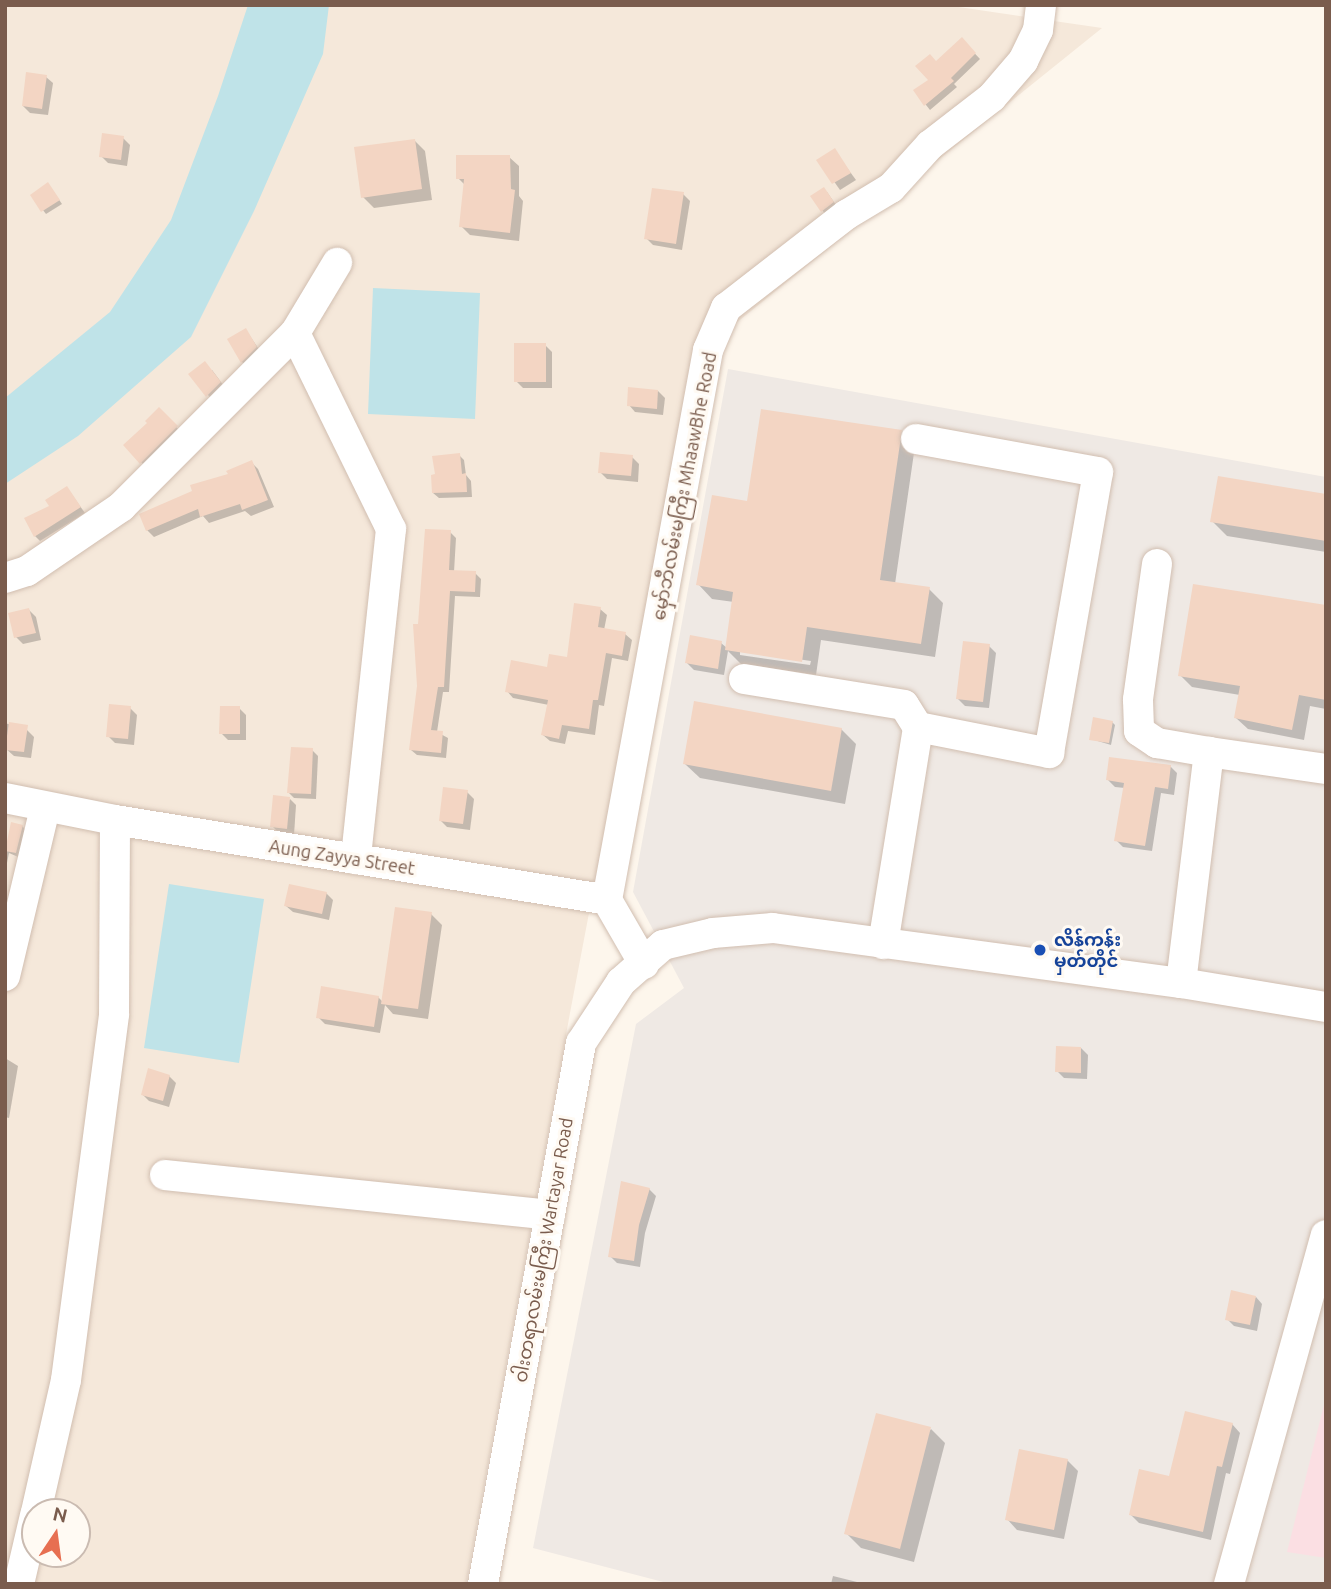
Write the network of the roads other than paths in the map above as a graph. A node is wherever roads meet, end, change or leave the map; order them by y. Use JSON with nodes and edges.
{"nodes":[{"id":1,"x":1041,"y":5,"type":"edge"},
{"id":2,"x":337,"y":263,"type":"dead end"},
{"id":3,"x":295,"y":333,"type":"junction"},
{"id":4,"x":916,"y":439,"type":"dead end"},
{"id":5,"x":1157,"y":564,"type":"dead end"},
{"id":6,"x":5,"y":578,"type":"edge"},
{"id":7,"x":744,"y":679,"type":"dead end"},
{"id":8,"x":918,"y":727,"type":"junction"},
{"id":9,"x":1209,"y":752,"type":"junction"},
{"id":10,"x":1326,"y":769,"type":"edge"},
{"id":11,"x":5,"y":798,"type":"edge"},
{"id":12,"x":45,"y":808,"type":"junction"},
{"id":13,"x":115,"y":820,"type":"junction"},
{"id":14,"x":356,"y":859,"type":"junction"},
{"id":15,"x":607,"y":900,"type":"junction"},
{"id":16,"x":883,"y":944,"type":"junction"},
{"id":17,"x":654,"y":954,"type":"junction"},
{"id":18,"x":5,"y":976,"type":"edge"},
{"id":19,"x":1181,"y":983,"type":"junction"},
{"id":20,"x":1326,"y":1007,"type":"edge"},
{"id":21,"x":165,"y":1175,"type":"dead end"},
{"id":22,"x":550,"y":1215,"type":"junction"},
{"id":23,"x":1326,"y":1235,"type":"edge"},
{"id":24,"x":39,"y":1498,"type":"edge"},
{"id":25,"x":483,"y":1584,"type":"edge"},
{"id":26,"x":1229,"y":1584,"type":"edge"}],
"edges":[{"from":1,"to":15,"type":"street","name":"မှော်ဘီလမ်းမကြီး MhaawBhe Road"},
{"from":2,"to":3,"type":"street"},
{"from":3,"to":6,"type":"street"},
{"from":3,"to":14,"type":"street"},
{"from":4,"to":8,"type":"street"},
{"from":5,"to":9,"type":"street"},
{"from":7,"to":8,"type":"street"},
{"from":8,"to":16,"type":"street"},
{"from":9,"to":10,"type":"street"},
{"from":9,"to":19,"type":"street"},
{"from":11,"to":12,"type":"street","name":"Aung Zayya Street"},
{"from":12,"to":13,"type":"street","name":"Aung Zayya Street"},
{"from":12,"to":18,"type":"street"},
{"from":13,"to":14,"type":"street","name":"Aung Zayya Street"},
{"from":13,"to":24,"type":"street"},
{"from":14,"to":15,"type":"street","name":"Aung Zayya Street"},
{"from":15,"to":17,"type":"street"},
{"from":16,"to":17,"type":"street"},
{"from":16,"to":19,"type":"street"},
{"from":17,"to":22,"type":"street","name":"ဝါးတရာလမ်းမကြီး Wartayar Road"},
{"from":19,"to":20,"type":"street"},
{"from":21,"to":22,"type":"street"},
{"from":22,"to":25,"type":"street","name":"ဝါးတရာလမ်းမကြီး Wartayar Road"},
{"from":23,"to":26,"type":"street"}]}
